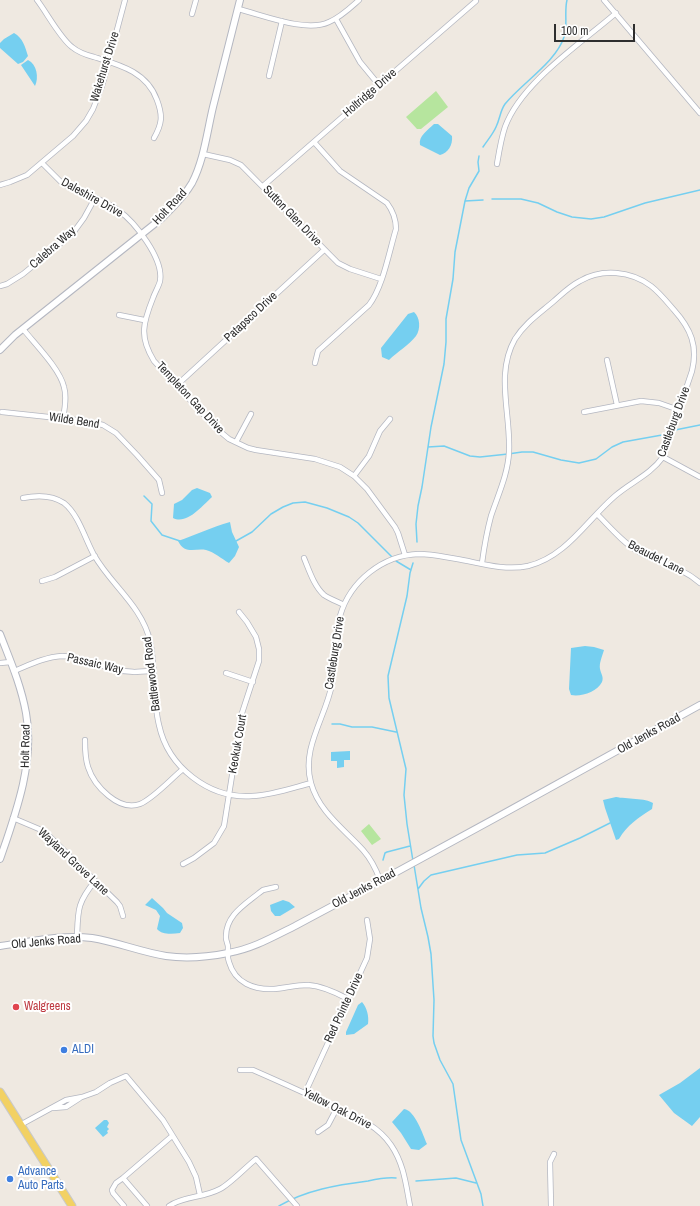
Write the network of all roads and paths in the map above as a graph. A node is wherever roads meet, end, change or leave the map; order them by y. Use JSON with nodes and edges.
{"nodes":[{"id":1,"x":37,"y":0,"type":"edge"},
{"id":2,"x":125,"y":0,"type":"edge"},
{"id":3,"x":196,"y":0,"type":"edge"},
{"id":4,"x":240,"y":0,"type":"edge"},
{"id":5,"x":359,"y":0,"type":"edge"},
{"id":6,"x":604,"y":0,"type":"edge"},
{"id":7,"x":476,"y":1,"type":"edge"},
{"id":8,"x":238,"y":9,"type":"junction"},
{"id":9,"x":192,"y":14,"type":"dead end"},
{"id":10,"x":616,"y":14,"type":"junction"},
{"id":11,"x":336,"y":19,"type":"junction"},
{"id":12,"x":282,"y":20,"type":"junction"},
{"id":13,"x":108,"y":61,"type":"junction"},
{"id":14,"x":269,"y":76,"type":"dead end"},
{"id":15,"x":379,"y":85,"type":"junction"},
{"id":16,"x":700,"y":113,"type":"edge"},
{"id":17,"x":154,"y":138,"type":"dead end"},
{"id":18,"x":314,"y":142,"type":"junction"},
{"id":19,"x":203,"y":154,"type":"junction"},
{"id":20,"x":42,"y":163,"type":"junction"},
{"id":21,"x":497,"y":164,"type":"dead end"},
{"id":22,"x":0,"y":184,"type":"edge"},
{"id":23,"x":263,"y":186,"type":"junction"},
{"id":24,"x":95,"y":198,"type":"junction"},
{"id":25,"x":141,"y":235,"type":"junction"},
{"id":26,"x":324,"y":250,"type":"junction"},
{"id":27,"x":381,"y":279,"type":"junction"},
{"id":28,"x":0,"y":286,"type":"edge"},
{"id":29,"x":119,"y":315,"type":"dead end"},
{"id":30,"x":144,"y":320,"type":"junction"},
{"id":31,"x":23,"y":329,"type":"junction"},
{"id":32,"x":0,"y":350,"type":"edge"},
{"id":33,"x":697,"y":350,"type":"edge"},
{"id":34,"x":607,"y":360,"type":"dead end"},
{"id":35,"x":315,"y":363,"type":"dead end"},
{"id":36,"x":177,"y":385,"type":"junction"},
{"id":37,"x":617,"y":405,"type":"junction"},
{"id":38,"x":679,"y":410,"type":"junction"},
{"id":39,"x":2,"y":412,"type":"dead end"},
{"id":40,"x":584,"y":412,"type":"dead end"},
{"id":41,"x":251,"y":414,"type":"dead end"},
{"id":42,"x":63,"y":418,"type":"junction"},
{"id":43,"x":390,"y":419,"type":"dead end"},
{"id":44,"x":236,"y":442,"type":"junction"},
{"id":45,"x":663,"y":457,"type":"junction"},
{"id":46,"x":354,"y":476,"type":"junction"},
{"id":47,"x":700,"y":477,"type":"edge"},
{"id":48,"x":162,"y":493,"type":"dead end"},
{"id":49,"x":23,"y":498,"type":"dead end"},
{"id":50,"x":597,"y":514,"type":"junction"},
{"id":51,"x":95,"y":556,"type":"junction"},
{"id":52,"x":405,"y":556,"type":"junction"},
{"id":53,"x":304,"y":558,"type":"dead end"},
{"id":54,"x":482,"y":563,"type":"junction"},
{"id":55,"x":42,"y":581,"type":"dead end"},
{"id":56,"x":700,"y":583,"type":"edge"},
{"id":57,"x":344,"y":605,"type":"junction"},
{"id":58,"x":239,"y":612,"type":"dead end"},
{"id":59,"x":0,"y":634,"type":"edge"},
{"id":60,"x":11,"y":662,"type":"junction"},
{"id":61,"x":0,"y":663,"type":"edge"},
{"id":62,"x":14,"y":670,"type":"junction"},
{"id":63,"x":153,"y":671,"type":"junction"},
{"id":64,"x":226,"y":673,"type":"dead end"},
{"id":65,"x":253,"y":682,"type":"junction"},
{"id":66,"x":700,"y":706,"type":"edge"},
{"id":67,"x":85,"y":740,"type":"dead end"},
{"id":68,"x":183,"y":769,"type":"junction"},
{"id":69,"x":311,"y":783,"type":"junction"},
{"id":70,"x":229,"y":795,"type":"junction"},
{"id":71,"x":13,"y":818,"type":"junction"},
{"id":72,"x":0,"y":859,"type":"edge"},
{"id":73,"x":182,"y":864,"type":"dead end"},
{"id":74,"x":380,"y":880,"type":"junction"},
{"id":75,"x":95,"y":881,"type":"junction"},
{"id":76,"x":276,"y":887,"type":"dead end"},
{"id":77,"x":123,"y":916,"type":"dead end"},
{"id":78,"x":367,"y":920,"type":"dead end"},
{"id":79,"x":77,"y":937,"type":"junction"},
{"id":80,"x":0,"y":946,"type":"edge"},
{"id":81,"x":228,"y":953,"type":"junction"},
{"id":82,"x":348,"y":999,"type":"junction"},
{"id":83,"x":240,"y":1070,"type":"dead end"},
{"id":84,"x":0,"y":1092,"type":"edge"},
{"id":85,"x":305,"y":1093,"type":"junction"},
{"id":86,"x":337,"y":1108,"type":"junction"},
{"id":87,"x":22,"y":1124,"type":"junction"},
{"id":88,"x":318,"y":1132,"type":"dead end"},
{"id":89,"x":172,"y":1136,"type":"junction"},
{"id":90,"x":554,"y":1154,"type":"dead end"},
{"id":91,"x":123,"y":1178,"type":"junction"},
{"id":92,"x":200,"y":1196,"type":"junction"},
{"id":93,"x":72,"y":1206,"type":"edge"},
{"id":94,"x":124,"y":1206,"type":"edge"},
{"id":95,"x":147,"y":1206,"type":"edge"},
{"id":96,"x":169,"y":1206,"type":"edge"},
{"id":97,"x":297,"y":1206,"type":"edge"},
{"id":98,"x":410,"y":1206,"type":"edge"},
{"id":99,"x":551,"y":1206,"type":"edge"}],
"edges":[{"from":1,"to":13,"type":"street"},
{"from":2,"to":13,"type":"street","name":"Wakehurst Drive"},
{"from":3,"to":9,"type":"street"},
{"from":4,"to":8,"type":"street","name":"Holt Road"},
{"from":5,"to":11,"type":"street"},
{"from":6,"to":10,"type":"street"},
{"from":7,"to":15,"type":"street","name":"Holtridge Drive"},
{"from":8,"to":12,"type":"street"},
{"from":8,"to":19,"type":"street","name":"Holt Road"},
{"from":10,"to":16,"type":"street"},
{"from":10,"to":21,"type":"street"},
{"from":11,"to":12,"type":"street"},
{"from":11,"to":15,"type":"street"},
{"from":12,"to":14,"type":"street"},
{"from":13,"to":17,"type":"street"},
{"from":13,"to":20,"type":"street","name":"Wakehurst Drive"},
{"from":15,"to":18,"type":"street","name":"Holtridge Drive"},
{"from":18,"to":23,"type":"street","name":"Holtridge Drive"},
{"from":18,"to":27,"type":"street"},
{"from":19,"to":23,"type":"street","name":"Sutton Glen Drive"},
{"from":19,"to":25,"type":"street","name":"Holt Road"},
{"from":20,"to":22,"type":"street","name":"Wakehurst Drive"},
{"from":20,"to":24,"type":"street","name":"Daleshire Drive"},
{"from":23,"to":26,"type":"street","name":"Sutton Glen Drive"},
{"from":24,"to":25,"type":"street","name":"Daleshire Drive"},
{"from":24,"to":28,"type":"street","name":"Calebra Way"},
{"from":25,"to":30,"type":"street","name":"Templeton Gap Drive"},
{"from":25,"to":31,"type":"street","name":"Holt Road"},
{"from":26,"to":27,"type":"street","name":"Sutton Glen Drive"},
{"from":26,"to":36,"type":"street","name":"Patapsco Drive"},
{"from":27,"to":35,"type":"street"},
{"from":29,"to":30,"type":"street"},
{"from":30,"to":36,"type":"street","name":"Templeton Gap Drive"},
{"from":31,"to":32,"type":"street","name":"Holt Road"},
{"from":31,"to":42,"type":"street"},
{"from":33,"to":38,"type":"street","name":"Castleburg Drive"},
{"from":33,"to":54,"type":"street","name":"Castleburg Drive"},
{"from":34,"to":37,"type":"street"},
{"from":36,"to":44,"type":"street","name":"Templeton Gap Drive"},
{"from":37,"to":38,"type":"street"},
{"from":37,"to":40,"type":"street"},
{"from":38,"to":45,"type":"street","name":"Castleburg Drive"},
{"from":39,"to":42,"type":"street","name":"Wilde Bend"},
{"from":41,"to":44,"type":"street"},
{"from":42,"to":48,"type":"street","name":"Wilde Bend"},
{"from":43,"to":46,"type":"street"},
{"from":44,"to":46,"type":"street","name":"Templeton Gap Drive"},
{"from":45,"to":47,"type":"street"},
{"from":45,"to":50,"type":"street","name":"Castleburg Drive"},
{"from":46,"to":52,"type":"street","name":"Templeton Gap Drive"},
{"from":49,"to":51,"type":"street","name":"Battlewood Road"},
{"from":50,"to":54,"type":"street","name":"Castleburg Drive"},
{"from":50,"to":56,"type":"street","name":"Beaudet Lane"},
{"from":51,"to":55,"type":"street"},
{"from":51,"to":63,"type":"street","name":"Battlewood Road"},
{"from":52,"to":54,"type":"street","name":"Castleburg Drive"},
{"from":52,"to":57,"type":"street","name":"Castleburg Drive"},
{"from":53,"to":57,"type":"street"},
{"from":57,"to":69,"type":"street","name":"Castleburg Drive"},
{"from":58,"to":65,"type":"street","name":"Keokuk Court"},
{"from":59,"to":60,"type":"street","name":"Holt Road"},
{"from":60,"to":61,"type":"street"},
{"from":60,"to":62,"type":"street","name":"Holt Road"},
{"from":62,"to":63,"type":"street","name":"Passaic Way"},
{"from":62,"to":71,"type":"street","name":"Holt Road"},
{"from":63,"to":68,"type":"street","name":"Battlewood Road"},
{"from":64,"to":65,"type":"street"},
{"from":65,"to":70,"type":"street","name":"Keokuk Court"},
{"from":66,"to":74,"type":"street","name":"Old Jenks Road"},
{"from":67,"to":68,"type":"street"},
{"from":68,"to":70,"type":"street","name":"Battlewood Road"},
{"from":69,"to":70,"type":"street","name":"Battlewood Road"},
{"from":69,"to":74,"type":"street","name":"Castleburg Drive"},
{"from":70,"to":73,"type":"street","name":"Keokuk Court"},
{"from":71,"to":72,"type":"street","name":"Holt Road"},
{"from":71,"to":75,"type":"street","name":"Wayland Grove Lane"},
{"from":74,"to":81,"type":"street","name":"Old Jenks Road"},
{"from":75,"to":77,"type":"street","name":"Wayland Grove Lane"},
{"from":75,"to":79,"type":"street"},
{"from":76,"to":81,"type":"street"},
{"from":78,"to":82,"type":"street","name":"Red Pointe Drive"},
{"from":79,"to":80,"type":"street","name":"Old Jenks Road"},
{"from":79,"to":81,"type":"street","name":"Old Jenks Road"},
{"from":81,"to":82,"type":"street"},
{"from":82,"to":85,"type":"street","name":"Red Pointe Drive"},
{"from":83,"to":85,"type":"street","name":"Yellow Oak Drive"},
{"from":84,"to":87,"type":"main road"},
{"from":85,"to":86,"type":"street","name":"Yellow Oak Drive"},
{"from":86,"to":88,"type":"street"},
{"from":86,"to":98,"type":"street","name":"Yellow Oak Drive"},
{"from":87,"to":89,"type":"street"},
{"from":87,"to":93,"type":"main road"},
{"from":89,"to":91,"type":"street"},
{"from":89,"to":92,"type":"street"},
{"from":90,"to":99,"type":"street"},
{"from":91,"to":94,"type":"street"},
{"from":91,"to":95,"type":"street"},
{"from":92,"to":96,"type":"street"},
{"from":92,"to":97,"type":"street"}]}
